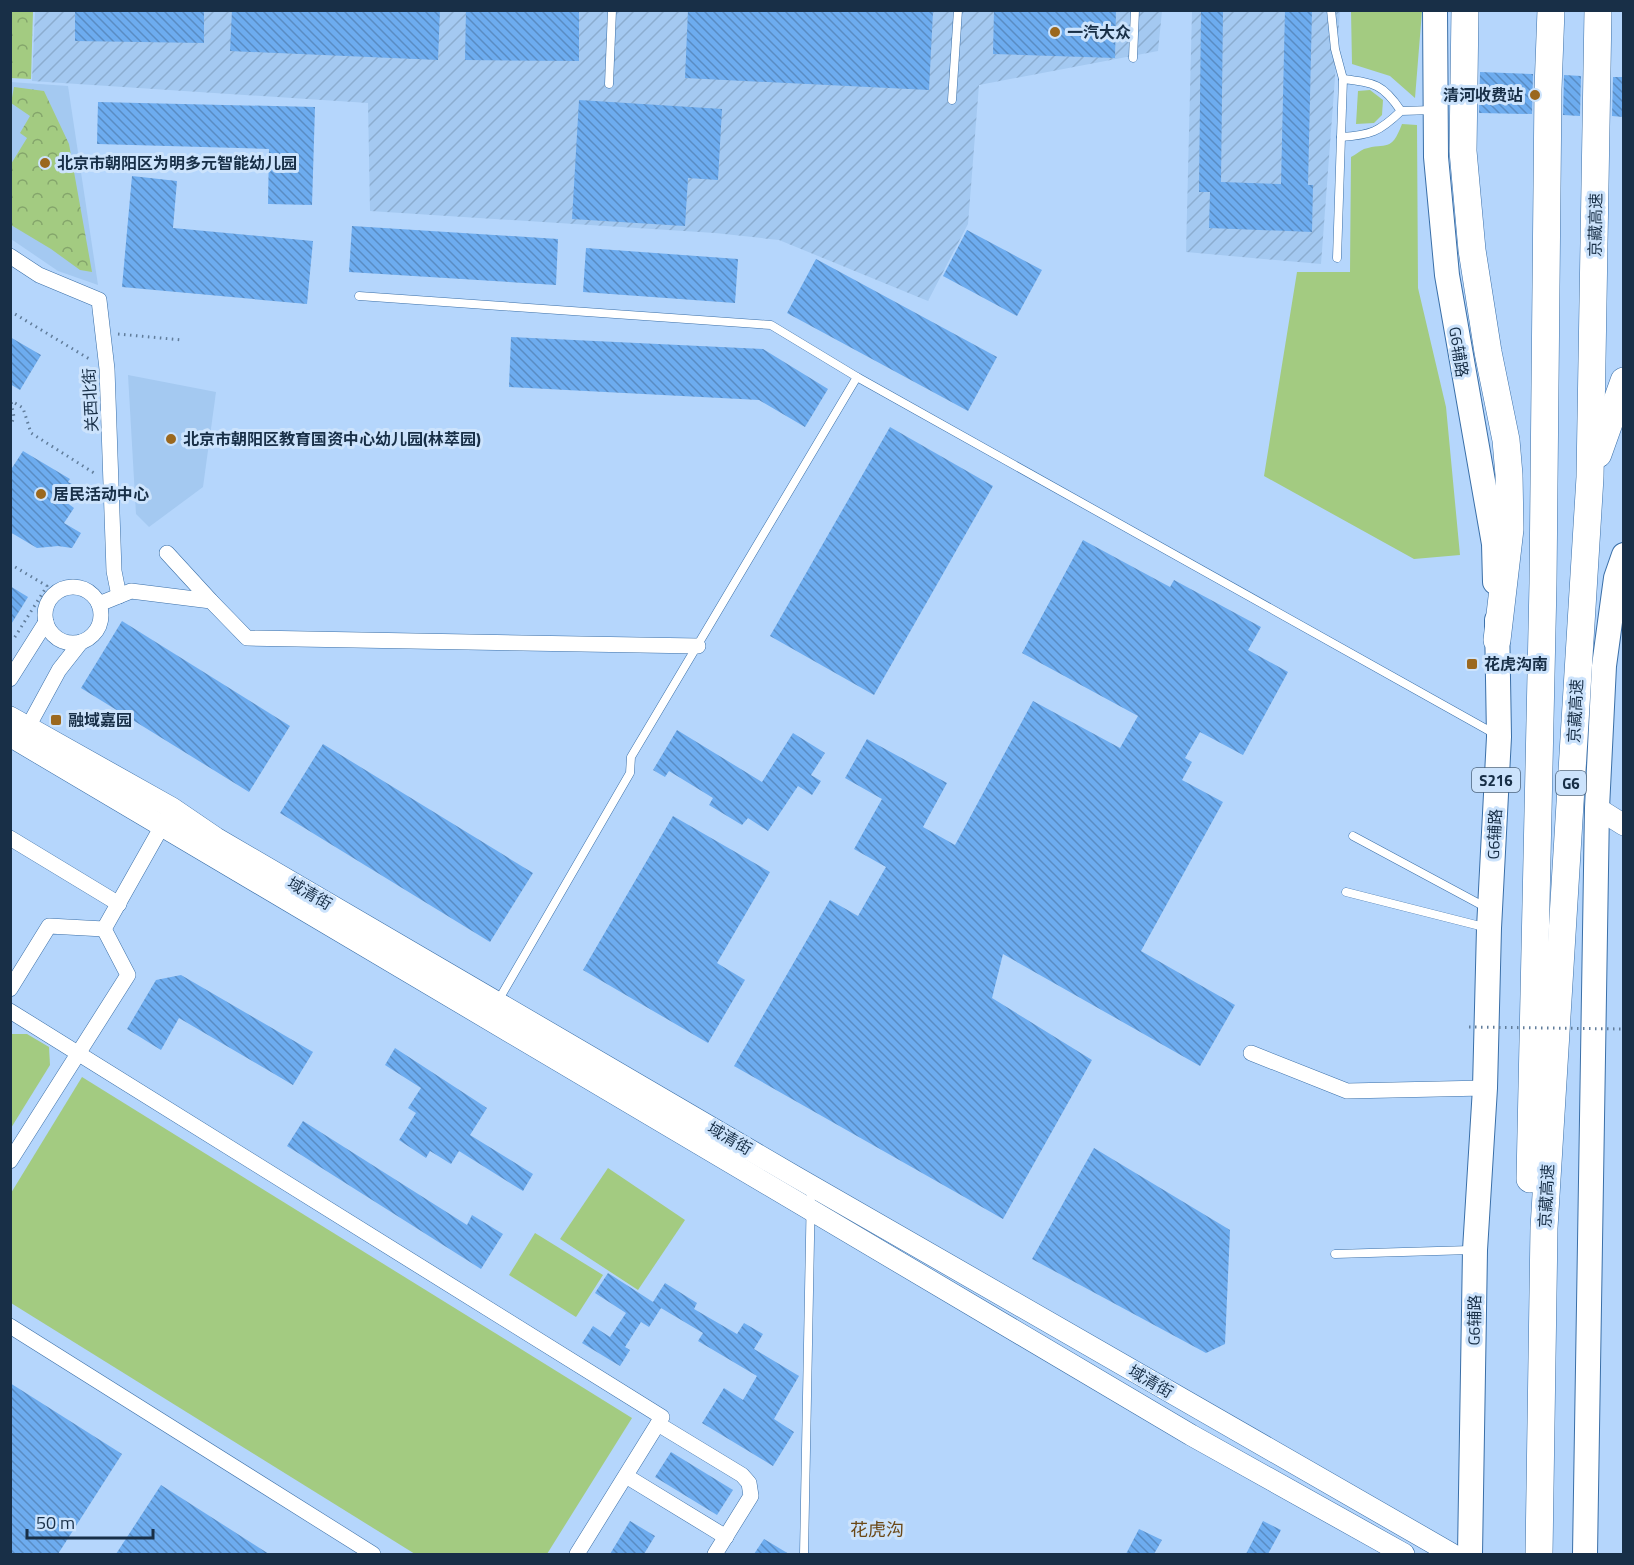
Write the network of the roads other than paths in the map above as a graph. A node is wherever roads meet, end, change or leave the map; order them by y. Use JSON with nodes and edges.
{"nodes":[{"id":1,"x":612,"y":10,"type":"edge"},
{"id":2,"x":958,"y":10,"type":"edge"},
{"id":3,"x":1135,"y":10,"type":"edge"},
{"id":4,"x":1331,"y":10,"type":"edge"},
{"id":5,"x":1435,"y":10,"type":"edge"},
{"id":6,"x":1465,"y":10,"type":"edge"},
{"id":7,"x":1551,"y":10,"type":"edge"},
{"id":8,"x":1599,"y":10,"type":"edge"},
{"id":9,"x":1132,"y":58,"type":"dead end"},
{"id":10,"x":1343,"y":79,"type":"junction"},
{"id":11,"x":609,"y":84,"type":"dead end"},
{"id":12,"x":952,"y":100,"type":"dead end"},
{"id":13,"x":1434,"y":110,"type":"junction"},
{"id":14,"x":1401,"y":111,"type":"junction"},
{"id":15,"x":1341,"y":137,"type":"junction"},
{"id":16,"x":10,"y":256,"type":"edge"},
{"id":17,"x":1337,"y":258,"type":"dead end"},
{"id":18,"x":359,"y":296,"type":"dead end"},
{"id":19,"x":857,"y":377,"type":"junction"},
{"id":20,"x":1623,"y":381,"type":"edge"},
{"id":21,"x":1590,"y":477,"type":"junction"},
{"id":22,"x":167,"y":553,"type":"dead end"},
{"id":23,"x":1623,"y":555,"type":"edge"},
{"id":24,"x":119,"y":596,"type":"junction"},
{"id":25,"x":211,"y":602,"type":"junction"},
{"id":26,"x":99,"y":604,"type":"junction"},
{"id":27,"x":46,"y":622,"type":"junction"},
{"id":28,"x":1497,"y":640,"type":"junction"},
{"id":29,"x":81,"y":642,"type":"junction"},
{"id":30,"x":698,"y":646,"type":"junction"},
{"id":31,"x":10,"y":679,"type":"edge"},
{"id":32,"x":16,"y":727,"type":"edge"},
{"id":33,"x":1498,"y":737,"type":"junction"},
{"id":34,"x":1597,"y":808,"type":"junction"},
{"id":35,"x":167,"y":817,"type":"junction"},
{"id":36,"x":1623,"y":825,"type":"edge"},
{"id":37,"x":1353,"y":836,"type":"dead end"},
{"id":38,"x":10,"y":838,"type":"edge"},
{"id":39,"x":1346,"y":892,"type":"dead end"},
{"id":40,"x":118,"y":904,"type":"junction"},
{"id":41,"x":1490,"y":919,"type":"junction"},
{"id":42,"x":104,"y":929,"type":"junction"},
{"id":43,"x":10,"y":989,"type":"edge"},
{"id":44,"x":493,"y":1010,"type":"junction"},
{"id":45,"x":10,"y":1011,"type":"edge"},
{"id":46,"x":1251,"y":1053,"type":"dead end"},
{"id":47,"x":79,"y":1054,"type":"junction"},
{"id":48,"x":1485,"y":1088,"type":"junction"},
{"id":49,"x":10,"y":1161,"type":"edge"},
{"id":50,"x":811,"y":1185,"type":"junction"},
{"id":51,"x":810,"y":1209,"type":"junction"},
{"id":52,"x":1475,"y":1250,"type":"junction"},
{"id":53,"x":1335,"y":1254,"type":"dead end"},
{"id":54,"x":10,"y":1326,"type":"edge"},
{"id":55,"x":658,"y":1424,"type":"junction"},
{"id":56,"x":626,"y":1476,"type":"junction"},
{"id":57,"x":726,"y":1537,"type":"junction"},
{"id":58,"x":373,"y":1554,"type":"edge"},
{"id":59,"x":578,"y":1554,"type":"edge"},
{"id":60,"x":715,"y":1554,"type":"edge"},
{"id":61,"x":804,"y":1554,"type":"edge"},
{"id":62,"x":1404,"y":1554,"type":"edge"},
{"id":63,"x":1452,"y":1554,"type":"edge"},
{"id":64,"x":1470,"y":1554,"type":"edge"},
{"id":65,"x":1521,"y":1554,"type":"edge"},
{"id":66,"x":1539,"y":1554,"type":"edge"},
{"id":67,"x":1585,"y":1554,"type":"edge"}],
"edges":[{"from":1,"to":11,"type":"lane"},
{"from":2,"to":12,"type":"lane"},
{"from":3,"to":9,"type":"lane"},
{"from":4,"to":10,"type":"lane"},
{"from":5,"to":13,"type":"main road","name":"G6辅路","number":"S216"},
{"from":6,"to":28,"type":"highway"},
{"from":7,"to":65,"type":"highway","name":"京藏高速","number":"G6"},
{"from":8,"to":21,"type":"highway","name":"京藏高速","number":"G6"},
{"from":10,"to":14,"type":"lane"},
{"from":10,"to":15,"type":"lane"},
{"from":13,"to":14,"type":"lane"},
{"from":13,"to":28,"type":"main road","name":"G6辅路","number":"S216"},
{"from":14,"to":15,"type":"lane"},
{"from":15,"to":17,"type":"lane"},
{"from":16,"to":24,"type":"street","name":"关西北街"},
{"from":18,"to":19,"type":"lane"},
{"from":19,"to":30,"type":"lane"},
{"from":19,"to":33,"type":"lane"},
{"from":20,"to":21,"type":"highway"},
{"from":21,"to":66,"type":"highway","name":"京藏高速","number":"G6"},
{"from":22,"to":25,"type":"street"},
{"from":23,"to":34,"type":"main road"},
{"from":24,"to":25,"type":"street"},
{"from":24,"to":26,"type":"street"},
{"from":25,"to":30,"type":"street"},
{"from":26,"to":27,"type":"street"},
{"from":26,"to":29,"type":"street"},
{"from":27,"to":29,"type":"street"},
{"from":27,"to":31,"type":"street"},
{"from":28,"to":33,"type":"main road","name":"G6辅路","number":"S216"},
{"from":29,"to":32,"type":"street"},
{"from":30,"to":44,"type":"lane"},
{"from":32,"to":35,"type":"street","name":"域清街"},
{"from":33,"to":41,"type":"main road","name":"G6辅路","number":"S216"},
{"from":34,"to":36,"type":"street"},
{"from":34,"to":67,"type":"main road"},
{"from":35,"to":40,"type":"street"},
{"from":35,"to":44,"type":"street","name":"域清街"},
{"from":37,"to":41,"type":"lane"},
{"from":38,"to":40,"type":"street"},
{"from":39,"to":41,"type":"lane"},
{"from":40,"to":42,"type":"street"},
{"from":41,"to":48,"type":"main road","name":"G6辅路","number":"S216"},
{"from":42,"to":43,"type":"street"},
{"from":42,"to":47,"type":"street"},
{"from":44,"to":50,"type":"street","name":"域清街"},
{"from":44,"to":51,"type":"street","name":"域清街"},
{"from":45,"to":47,"type":"street"},
{"from":46,"to":48,"type":"street"},
{"from":47,"to":49,"type":"street"},
{"from":47,"to":55,"type":"street"},
{"from":48,"to":52,"type":"main road","name":"G6辅路","number":"S216"},
{"from":50,"to":51,"type":"lane"},
{"from":50,"to":63,"type":"street","name":"域清街"},
{"from":51,"to":61,"type":"lane"},
{"from":51,"to":62,"type":"street","name":"域清街"},
{"from":52,"to":53,"type":"lane"},
{"from":52,"to":64,"type":"main road","name":"G6辅路","number":"S216"},
{"from":54,"to":58,"type":"street"},
{"from":55,"to":56,"type":"street"},
{"from":55,"to":57,"type":"street"},
{"from":56,"to":57,"type":"street"},
{"from":56,"to":59,"type":"street"},
{"from":57,"to":60,"type":"street"}]}
